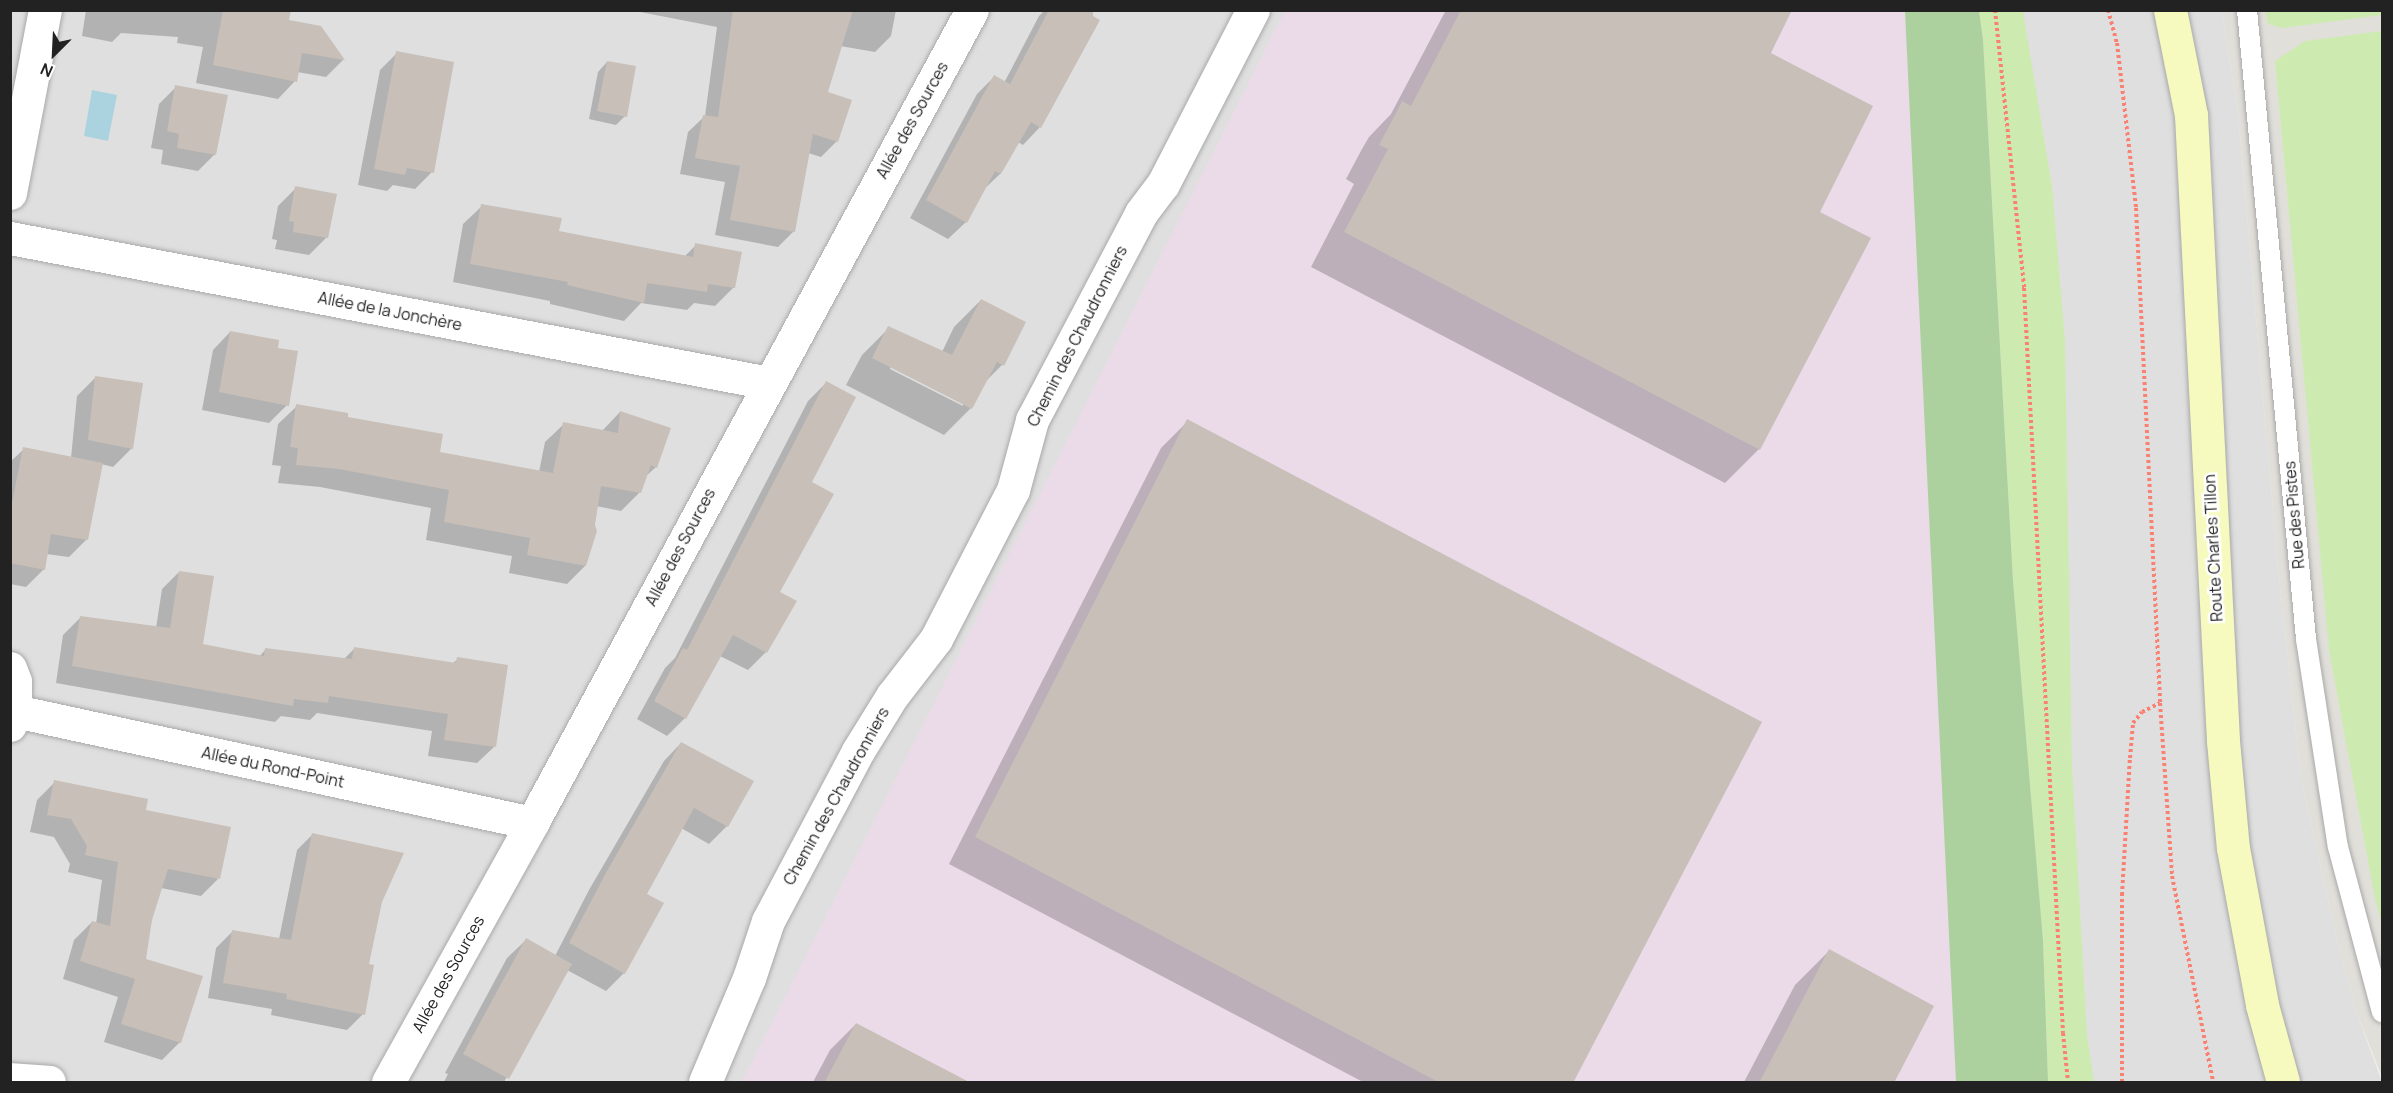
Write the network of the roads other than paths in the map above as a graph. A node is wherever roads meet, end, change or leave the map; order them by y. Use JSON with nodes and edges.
{"nodes":[{"id":1,"x":45,"y":10,"type":"edge"},
{"id":2,"x":972,"y":10,"type":"edge"},
{"id":3,"x":1253,"y":10,"type":"edge"},
{"id":4,"x":2170,"y":10,"type":"edge"},
{"id":5,"x":2247,"y":10,"type":"edge"},
{"id":6,"x":10,"y":193,"type":"edge"},
{"id":7,"x":10,"y":237,"type":"edge"},
{"id":8,"x":769,"y":384,"type":"junction"},
{"id":9,"x":10,"y":668,"type":"edge"},
{"id":10,"x":13,"y":718,"type":"edge"},
{"id":11,"x":532,"y":823,"type":"junction"},
{"id":12,"x":2382,"y":1012,"type":"edge"},
{"id":13,"x":10,"y":1079,"type":"edge"},
{"id":14,"x":49,"y":1083,"type":"edge"},
{"id":15,"x":388,"y":1083,"type":"edge"},
{"id":16,"x":705,"y":1083,"type":"edge"},
{"id":17,"x":2283,"y":1083,"type":"edge"}],
"edges":[{"from":1,"to":6,"type":"street"},
{"from":2,"to":8,"type":"street","name":"Allée des Sources"},
{"from":3,"to":16,"type":"street","name":"Chemin des Chaudronniers"},
{"from":4,"to":17,"type":"main road","name":"Route Charles Tillon"},
{"from":5,"to":12,"type":"lane","name":"Rue des Pistes"},
{"from":7,"to":8,"type":"street","name":"Allée de la Jonchère"},
{"from":8,"to":11,"type":"street","name":"Allée des Sources"},
{"from":9,"to":10,"type":"street"},
{"from":10,"to":11,"type":"street","name":"Allée du Rond-Point"},
{"from":11,"to":15,"type":"street","name":"Allée des Sources"},
{"from":13,"to":14,"type":"street"}]}
